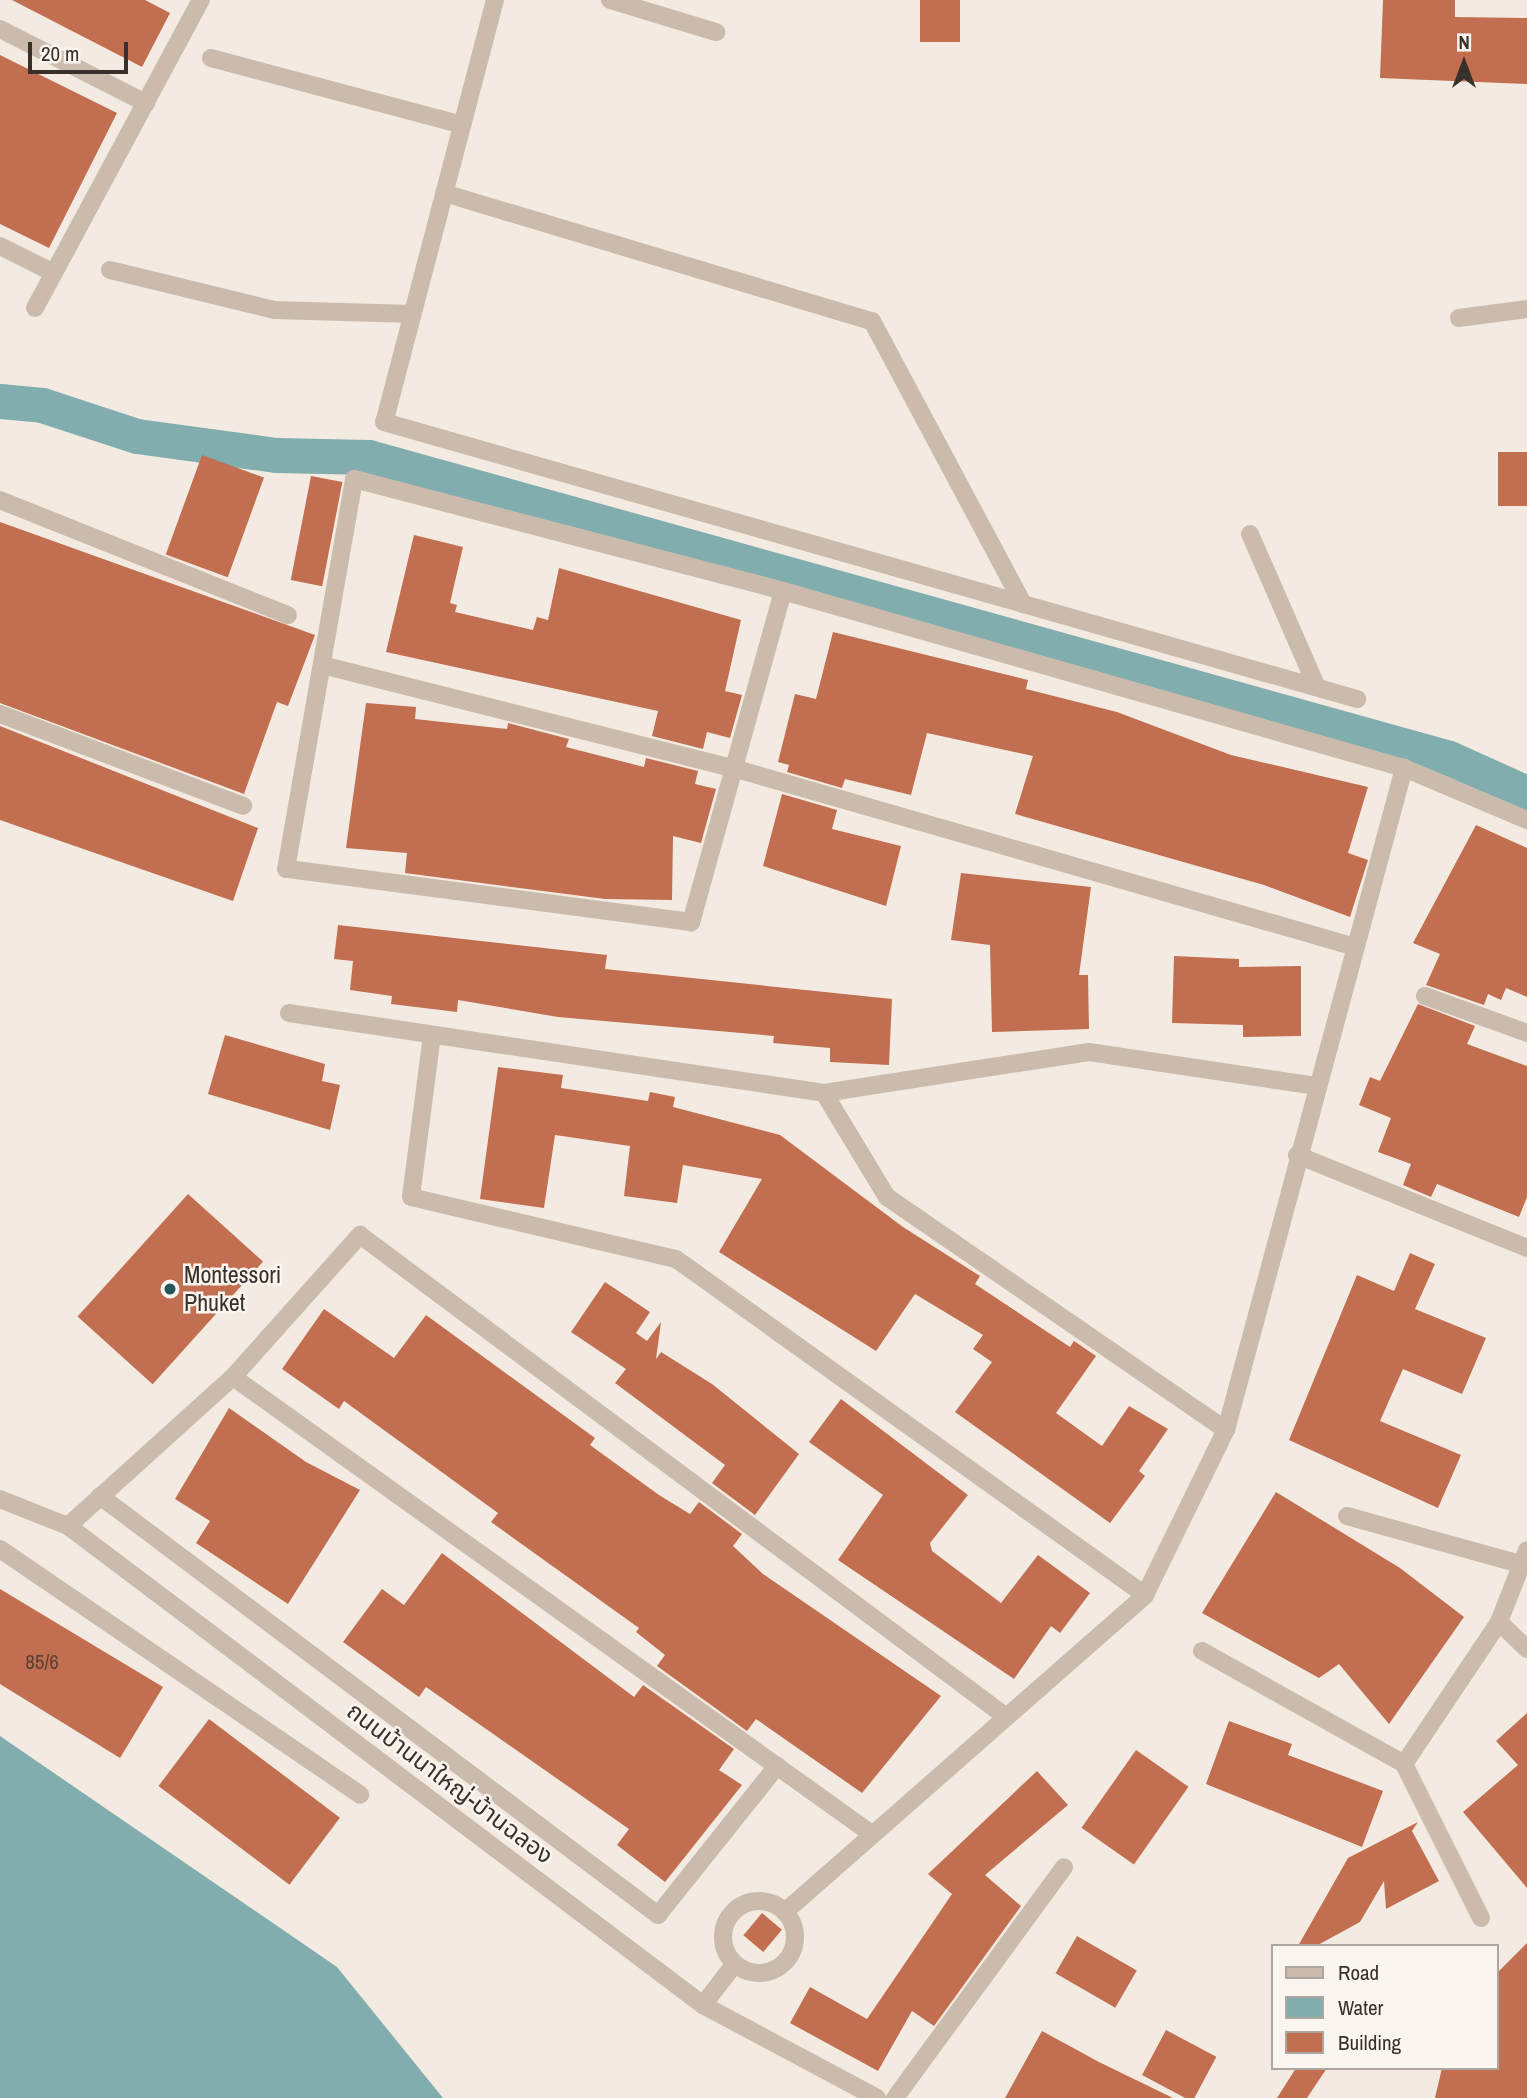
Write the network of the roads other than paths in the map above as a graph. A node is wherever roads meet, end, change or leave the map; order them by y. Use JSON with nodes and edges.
{"nodes":[{"id":1,"x":201,"y":0,"type":"edge"},
{"id":2,"x":495,"y":0,"type":"edge"},
{"id":3,"x":610,"y":0,"type":"edge"},
{"id":4,"x":0,"y":29,"type":"edge"},
{"id":5,"x":716,"y":32,"type":"dead end"},
{"id":6,"x":211,"y":58,"type":"dead end"},
{"id":7,"x":146,"y":103,"type":"junction"},
{"id":8,"x":462,"y":125,"type":"junction"},
{"id":9,"x":444,"y":193,"type":"junction"},
{"id":10,"x":0,"y":246,"type":"edge"},
{"id":11,"x":110,"y":270,"type":"dead end"},
{"id":12,"x":54,"y":273,"type":"junction"},
{"id":13,"x":36,"y":308,"type":"dead end"},
{"id":14,"x":1527,"y":309,"type":"edge"},
{"id":15,"x":412,"y":314,"type":"junction"},
{"id":16,"x":1460,"y":318,"type":"dead end"},
{"id":17,"x":0,"y":500,"type":"edge"},
{"id":18,"x":1250,"y":534,"type":"dead end"},
{"id":19,"x":783,"y":591,"type":"junction"},
{"id":20,"x":1023,"y":604,"type":"junction"},
{"id":21,"x":288,"y":615,"type":"dead end"},
{"id":22,"x":321,"y":665,"type":"junction"},
{"id":23,"x":1317,"y":687,"type":"junction"},
{"id":24,"x":1357,"y":699,"type":"dead end"},
{"id":25,"x":0,"y":714,"type":"edge"},
{"id":26,"x":733,"y":768,"type":"junction"},
{"id":27,"x":1404,"y":768,"type":"junction"},
{"id":28,"x":243,"y":806,"type":"dead end"},
{"id":29,"x":1527,"y":820,"type":"edge"},
{"id":30,"x":1355,"y":947,"type":"junction"},
{"id":31,"x":1425,"y":996,"type":"dead end"},
{"id":32,"x":289,"y":1013,"type":"dead end"},
{"id":33,"x":1527,"y":1033,"type":"edge"},
{"id":34,"x":432,"y":1035,"type":"junction"},
{"id":35,"x":1317,"y":1086,"type":"junction"},
{"id":36,"x":824,"y":1093,"type":"junction"},
{"id":37,"x":1297,"y":1156,"type":"junction"},
{"id":38,"x":1527,"y":1248,"type":"edge"},
{"id":39,"x":233,"y":1377,"type":"junction"},
{"id":40,"x":1226,"y":1430,"type":"junction"},
{"id":41,"x":100,"y":1496,"type":"junction"},
{"id":42,"x":0,"y":1499,"type":"edge"},
{"id":43,"x":1348,"y":1516,"type":"dead end"},
{"id":44,"x":68,"y":1526,"type":"junction"},
{"id":45,"x":0,"y":1549,"type":"edge"},
{"id":46,"x":1522,"y":1557,"type":"edge"},
{"id":47,"x":1145,"y":1595,"type":"junction"},
{"id":48,"x":1499,"y":1622,"type":"junction"},
{"id":49,"x":1527,"y":1649,"type":"edge"},
{"id":50,"x":1202,"y":1651,"type":"dead end"},
{"id":51,"x":1005,"y":1716,"type":"junction"},
{"id":52,"x":1404,"y":1763,"type":"junction"},
{"id":53,"x":777,"y":1766,"type":"junction"},
{"id":54,"x":360,"y":1795,"type":"dead end"},
{"id":55,"x":869,"y":1832,"type":"junction"},
{"id":56,"x":1064,"y":1867,"type":"dead end"},
{"id":57,"x":787,"y":1910,"type":"junction"},
{"id":58,"x":1481,"y":1917,"type":"dead end"},
{"id":59,"x":733,"y":1966,"type":"junction"},
{"id":60,"x":703,"y":2005,"type":"junction"},
{"id":61,"x":877,"y":2098,"type":"edge"},
{"id":62,"x":895,"y":2098,"type":"edge"}],
"edges":[{"from":1,"to":7,"type":"street"},
{"from":2,"to":8,"type":"street"},
{"from":3,"to":5,"type":"street"},
{"from":4,"to":7,"type":"street"},
{"from":6,"to":8,"type":"street"},
{"from":7,"to":12,"type":"street"},
{"from":8,"to":9,"type":"street"},
{"from":9,"to":15,"type":"street"},
{"from":9,"to":20,"type":"street"},
{"from":10,"to":12,"type":"street"},
{"from":11,"to":15,"type":"street"},
{"from":12,"to":13,"type":"street"},
{"from":14,"to":16,"type":"street"},
{"from":15,"to":20,"type":"street"},
{"from":17,"to":21,"type":"street"},
{"from":18,"to":23,"type":"street"},
{"from":19,"to":22,"type":"street"},
{"from":19,"to":26,"type":"street"},
{"from":19,"to":27,"type":"street"},
{"from":20,"to":23,"type":"street"},
{"from":22,"to":26,"type":"street"},
{"from":22,"to":26,"type":"street"},
{"from":23,"to":24,"type":"street"},
{"from":25,"to":28,"type":"street"},
{"from":26,"to":30,"type":"street"},
{"from":27,"to":29,"type":"street"},
{"from":27,"to":30,"type":"street"},
{"from":30,"to":35,"type":"street"},
{"from":31,"to":33,"type":"street"},
{"from":32,"to":34,"type":"street"},
{"from":34,"to":36,"type":"street"},
{"from":34,"to":47,"type":"street"},
{"from":35,"to":36,"type":"street"},
{"from":35,"to":37,"type":"street"},
{"from":36,"to":40,"type":"street"},
{"from":37,"to":38,"type":"street"},
{"from":37,"to":40,"type":"street"},
{"from":39,"to":41,"type":"street"},
{"from":39,"to":51,"type":"street"},
{"from":39,"to":53,"type":"street"},
{"from":40,"to":47,"type":"street"},
{"from":41,"to":44,"type":"street"},
{"from":41,"to":53,"type":"street"},
{"from":42,"to":44,"type":"street","name":"ถนนบ้านนาใหญ่-บ้านฉลอง"},
{"from":43,"to":46,"type":"street"},
{"from":44,"to":60,"type":"street","name":"ถนนบ้านนาใหญ่-บ้านฉลอง"},
{"from":45,"to":54,"type":"street"},
{"from":46,"to":48,"type":"street"},
{"from":47,"to":51,"type":"street"},
{"from":48,"to":49,"type":"street"},
{"from":48,"to":52,"type":"street"},
{"from":50,"to":52,"type":"street"},
{"from":51,"to":55,"type":"street"},
{"from":52,"to":58,"type":"street"},
{"from":53,"to":55,"type":"street"},
{"from":55,"to":57,"type":"street"},
{"from":56,"to":62,"type":"street"},
{"from":57,"to":59,"type":"street"},
{"from":57,"to":59,"type":"street"},
{"from":59,"to":60,"type":"street"},
{"from":60,"to":61,"type":"street","name":"ถนนบ้านนาใหญ่-บ้านฉลอง"}]}
